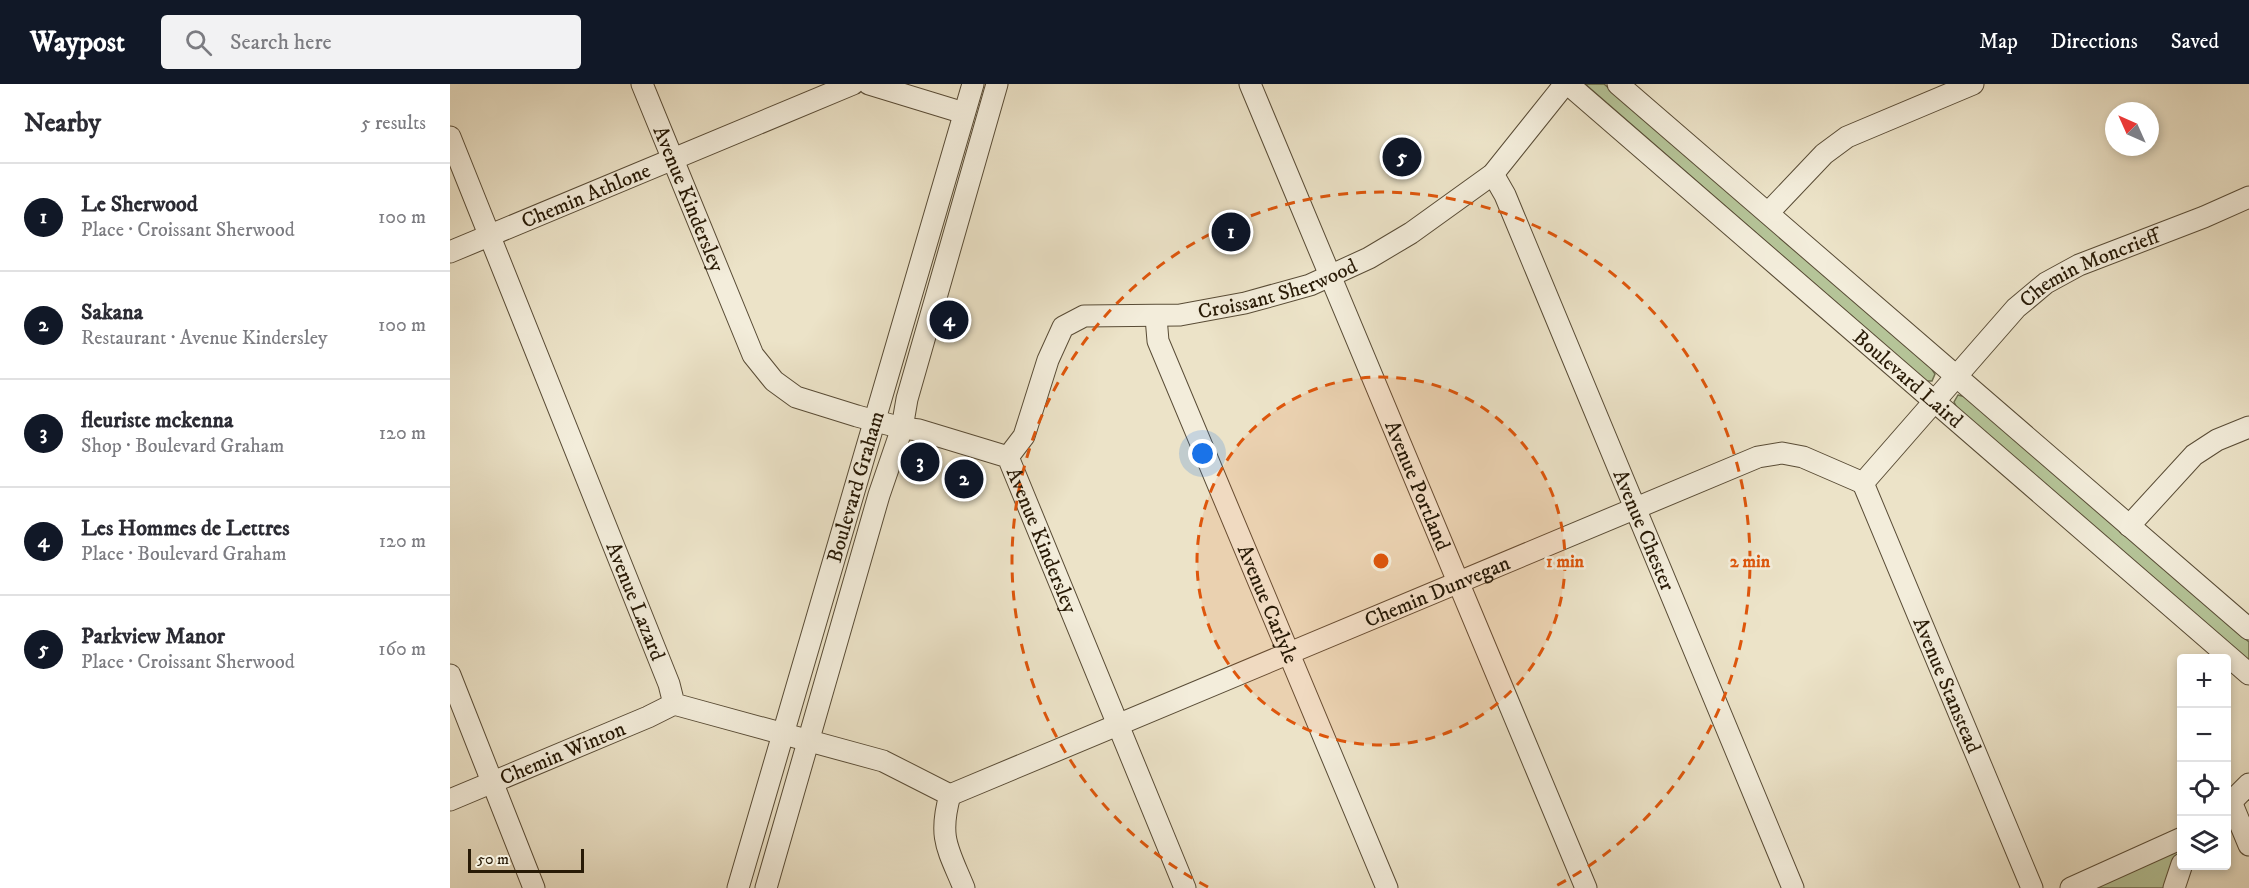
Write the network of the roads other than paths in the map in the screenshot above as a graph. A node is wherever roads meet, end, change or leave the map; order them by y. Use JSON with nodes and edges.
{"nodes":[{"id":1,"x":642,"y":84,"type":"edge"},
{"id":2,"x":853,"y":84,"type":"edge"},
{"id":3,"x":869,"y":84,"type":"edge"},
{"id":4,"x":973,"y":84,"type":"edge"},
{"id":5,"x":997,"y":84,"type":"edge"},
{"id":6,"x":1250,"y":84,"type":"edge"},
{"id":7,"x":1567,"y":84,"type":"edge"},
{"id":8,"x":1618,"y":84,"type":"edge"},
{"id":9,"x":1973,"y":84,"type":"edge"},
{"id":10,"x":964,"y":114,"type":"junction"},
{"id":11,"x":450,"y":137,"type":"edge"},
{"id":12,"x":673,"y":159,"type":"junction"},
{"id":13,"x":1493,"y":174,"type":"junction"},
{"id":14,"x":2249,"y":197,"type":"edge"},
{"id":15,"x":1768,"y":213,"type":"junction"},
{"id":16,"x":490,"y":236,"type":"junction"},
{"id":17,"x":450,"y":252,"type":"edge"},
{"id":18,"x":1331,"y":276,"type":"junction"},
{"id":19,"x":1156,"y":317,"type":"junction"},
{"id":20,"x":1955,"y":375,"type":"junction"},
{"id":21,"x":1934,"y":401,"type":"junction"},
{"id":22,"x":875,"y":421,"type":"junction"},
{"id":23,"x":2249,"y":427,"type":"edge"},
{"id":24,"x":902,"y":428,"type":"junction"},
{"id":25,"x":1008,"y":456,"type":"junction"},
{"id":26,"x":1863,"y":483,"type":"junction"},
{"id":27,"x":1637,"y":509,"type":"junction"},
{"id":28,"x":2129,"y":525,"type":"junction"},
{"id":29,"x":1458,"y":583,"type":"junction"},
{"id":30,"x":2249,"y":629,"type":"edge"},
{"id":31,"x":1289,"y":653,"type":"junction"},
{"id":32,"x":2249,"y":674,"type":"edge"},
{"id":33,"x":450,"y":675,"type":"edge"},
{"id":34,"x":674,"y":704,"type":"junction"},
{"id":35,"x":1117,"y":725,"type":"junction"},
{"id":36,"x":784,"y":733,"type":"junction"},
{"id":37,"x":808,"y":740,"type":"junction"},
{"id":38,"x":493,"y":782,"type":"junction"},
{"id":39,"x":2249,"y":784,"type":"edge"},
{"id":40,"x":950,"y":795,"type":"junction"},
{"id":41,"x":450,"y":800,"type":"edge"},
{"id":42,"x":2231,"y":804,"type":"edge"},
{"id":43,"x":2231,"y":810,"type":"edge"},
{"id":44,"x":2177,"y":840,"type":"edge"},
{"id":45,"x":2249,"y":845,"type":"edge"},
{"id":46,"x":2179,"y":870,"type":"edge"},
{"id":47,"x":534,"y":888,"type":"edge"},
{"id":48,"x":738,"y":888,"type":"edge"},
{"id":49,"x":766,"y":888,"type":"edge"},
{"id":50,"x":964,"y":888,"type":"edge"},
{"id":51,"x":1185,"y":888,"type":"edge"},
{"id":52,"x":1387,"y":888,"type":"edge"},
{"id":53,"x":1586,"y":888,"type":"edge"},
{"id":54,"x":1793,"y":888,"type":"edge"},
{"id":55,"x":2032,"y":888,"type":"edge"},
{"id":56,"x":2071,"y":888,"type":"edge"},
{"id":57,"x":2174,"y":888,"type":"edge"}],
"edges":[{"from":1,"to":12,"type":"street","name":"Avenue Kindersley"},
{"from":2,"to":12,"type":"street","name":"Chemin Athlone"},
{"from":3,"to":10,"type":"street"},
{"from":4,"to":10,"type":"street","name":"Boulevard Graham"},
{"from":5,"to":24,"type":"street","name":"Boulevard Graham"},
{"from":6,"to":18,"type":"street","name":"Avenue Portland"},
{"from":7,"to":13,"type":"street","name":"Croissant Sherwood"},
{"from":7,"to":21,"type":"street","name":"Boulevard Laird"},
{"from":8,"to":15,"type":"street","name":"Boulevard Laird"},
{"from":9,"to":15,"type":"street"},
{"from":10,"to":22,"type":"street","name":"Boulevard Graham"},
{"from":11,"to":16,"type":"street","name":"Avenue Lazard"},
{"from":12,"to":16,"type":"street","name":"Chemin Athlone"},
{"from":12,"to":22,"type":"street","name":"Avenue Kindersley"},
{"from":13,"to":18,"type":"street","name":"Croissant Sherwood"},
{"from":13,"to":27,"type":"street","name":"Avenue Chester"},
{"from":14,"to":20,"type":"street","name":"Chemin Moncrieff"},
{"from":15,"to":20,"type":"street","name":"Boulevard Laird"},
{"from":16,"to":17,"type":"street","name":"Chemin Athlone"},
{"from":16,"to":34,"type":"street","name":"Avenue Lazard"},
{"from":18,"to":19,"type":"street","name":"Croissant Sherwood"},
{"from":18,"to":29,"type":"street","name":"Avenue Portland"},
{"from":19,"to":25,"type":"street","name":"Croissant Sherwood"},
{"from":19,"to":31,"type":"street","name":"Avenue Carlyle"},
{"from":20,"to":21,"type":"street"},
{"from":20,"to":28,"type":"street","name":"Boulevard Laird"},
{"from":21,"to":26,"type":"street"},
{"from":21,"to":32,"type":"street","name":"Boulevard Laird"},
{"from":22,"to":24,"type":"street","name":"Avenue Kindersley"},
{"from":22,"to":36,"type":"street","name":"Boulevard Graham"},
{"from":23,"to":28,"type":"street"},
{"from":24,"to":25,"type":"street","name":"Avenue Kindersley"},
{"from":24,"to":37,"type":"street","name":"Boulevard Graham"},
{"from":25,"to":35,"type":"street","name":"Avenue Kindersley"},
{"from":26,"to":27,"type":"street","name":"Chemin Dunvegan"},
{"from":26,"to":55,"type":"street","name":"Avenue Stanstead"},
{"from":27,"to":29,"type":"street","name":"Chemin Dunvegan"},
{"from":27,"to":54,"type":"street","name":"Avenue Chester"},
{"from":28,"to":30,"type":"street","name":"Boulevard Laird"},
{"from":29,"to":31,"type":"street","name":"Chemin Dunvegan"},
{"from":29,"to":53,"type":"street","name":"Avenue Portland"},
{"from":31,"to":35,"type":"street","name":"Chemin Dunvegan"},
{"from":31,"to":52,"type":"street","name":"Avenue Carlyle"},
{"from":33,"to":38,"type":"street"},
{"from":34,"to":36,"type":"street"},
{"from":34,"to":38,"type":"street","name":"Chemin Winton"},
{"from":35,"to":40,"type":"street","name":"Chemin Dunvegan"},
{"from":35,"to":51,"type":"street","name":"Avenue Kindersley"},
{"from":36,"to":37,"type":"street"},
{"from":36,"to":48,"type":"street","name":"Boulevard Graham"},
{"from":37,"to":40,"type":"street"},
{"from":37,"to":49,"type":"street","name":"Boulevard Graham"},
{"from":38,"to":41,"type":"street","name":"Chemin Winton"},
{"from":38,"to":47,"type":"street"},
{"from":39,"to":42,"type":"street"},
{"from":40,"to":50,"type":"street"},
{"from":43,"to":45,"type":"street"},
{"from":44,"to":56,"type":"street"},
{"from":46,"to":57,"type":"street"}]}
